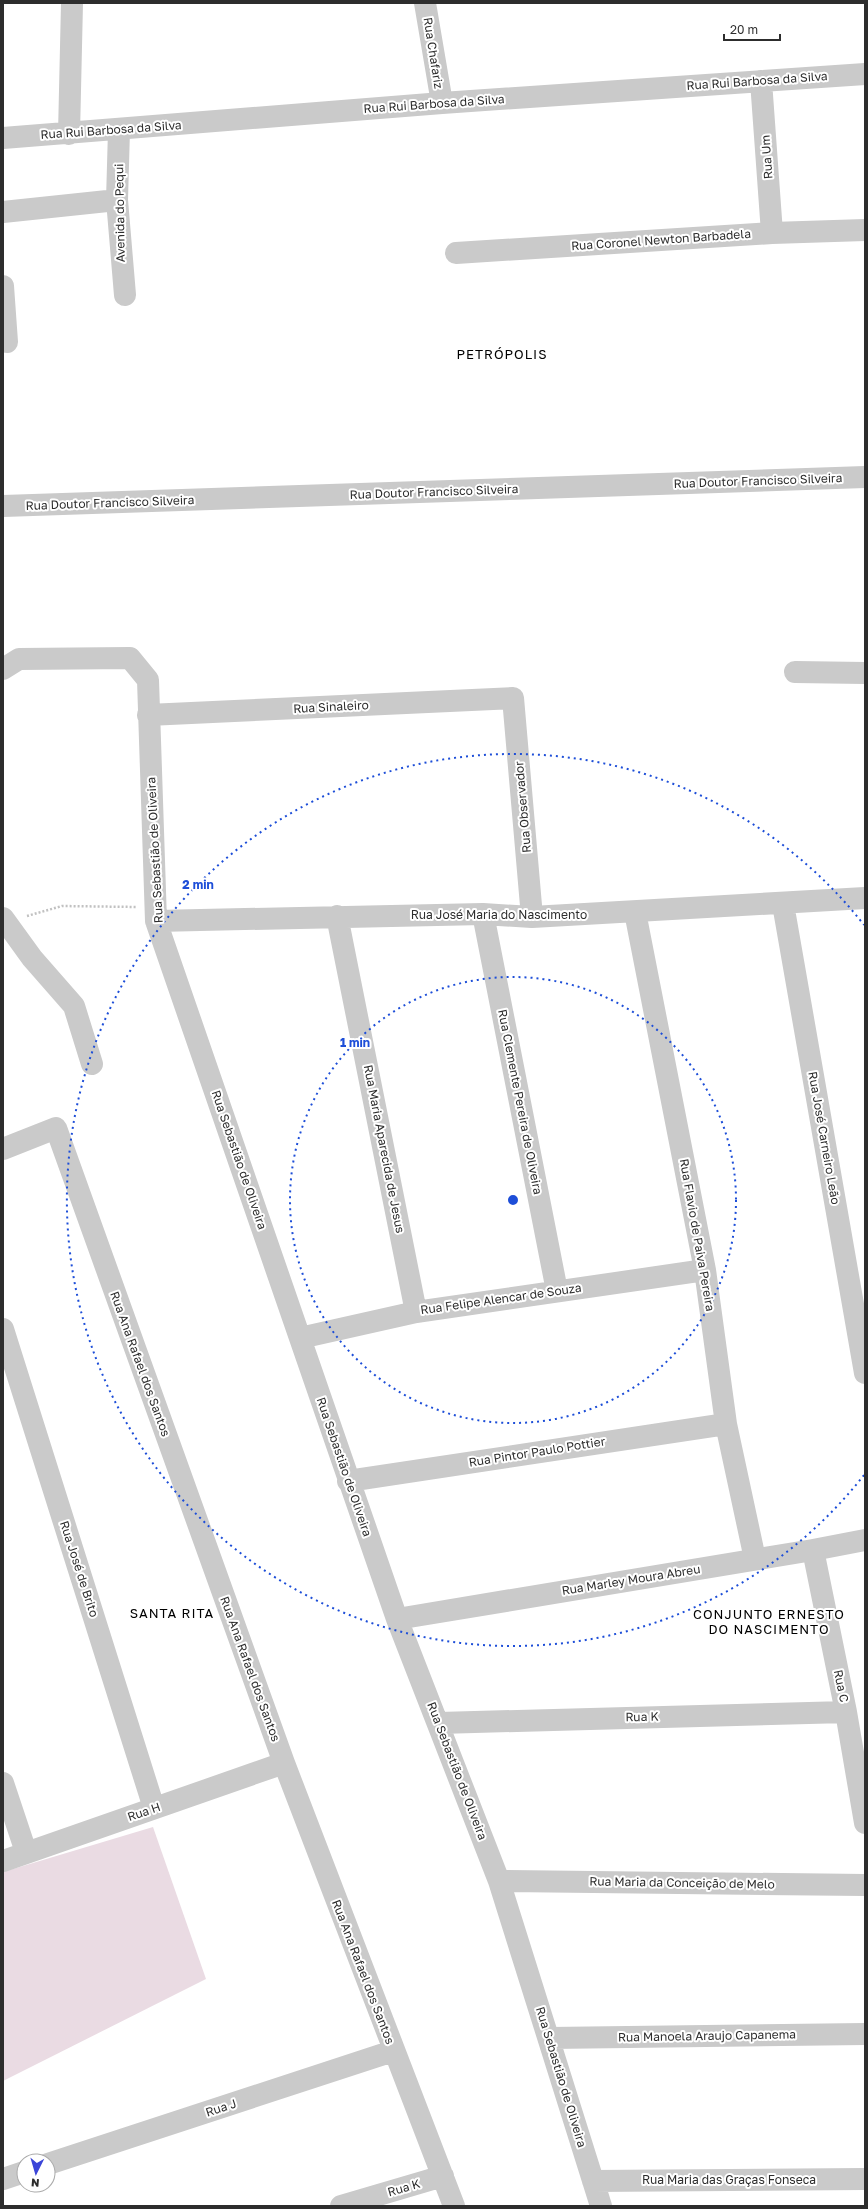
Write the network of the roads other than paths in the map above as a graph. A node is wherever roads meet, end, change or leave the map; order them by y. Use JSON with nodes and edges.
{"nodes":[{"id":1,"x":72,"y":3,"type":"edge"},
{"id":2,"x":425,"y":3,"type":"edge"},
{"id":3,"x":865,"y":74,"type":"edge"},
{"id":4,"x":761,"y":81,"type":"junction"},
{"id":5,"x":442,"y":103,"type":"junction"},
{"id":6,"x":119,"y":130,"type":"junction"},
{"id":7,"x":69,"y":134,"type":"junction"},
{"id":8,"x":3,"y":138,"type":"edge"},
{"id":9,"x":117,"y":200,"type":"junction"},
{"id":10,"x":3,"y":212,"type":"edge"},
{"id":11,"x":865,"y":230,"type":"edge"},
{"id":12,"x":772,"y":233,"type":"junction"},
{"id":13,"x":456,"y":253,"type":"dead end"},
{"id":14,"x":3,"y":286,"type":"edge"},
{"id":15,"x":125,"y":295,"type":"dead end"},
{"id":16,"x":7,"y":342,"type":"dead end"},
{"id":17,"x":865,"y":477,"type":"edge"},
{"id":18,"x":3,"y":506,"type":"edge"},
{"id":19,"x":3,"y":669,"type":"edge"},
{"id":20,"x":795,"y":672,"type":"dead end"},
{"id":21,"x":865,"y":673,"type":"edge"},
{"id":22,"x":513,"y":698,"type":"joint"},
{"id":23,"x":148,"y":715,"type":"junction"},
{"id":24,"x":865,"y":898,"type":"edge"},
{"id":25,"x":783,"y":904,"type":"junction"},
{"id":26,"x":635,"y":912,"type":"junction"},
{"id":27,"x":483,"y":914,"type":"junction"},
{"id":28,"x":337,"y":916,"type":"junction"},
{"id":29,"x":532,"y":917,"type":"junction"},
{"id":30,"x":4,"y":920,"type":"edge"},
{"id":31,"x":156,"y":921,"type":"junction"},
{"id":32,"x":92,"y":1064,"type":"dead end"},
{"id":33,"x":3,"y":1149,"type":"edge"},
{"id":34,"x":705,"y":1270,"type":"junction"},
{"id":35,"x":557,"y":1291,"type":"junction"},
{"id":36,"x":416,"y":1312,"type":"junction"},
{"id":37,"x":3,"y":1329,"type":"edge"},
{"id":38,"x":300,"y":1338,"type":"junction"},
{"id":39,"x":865,"y":1373,"type":"edge"},
{"id":40,"x":726,"y":1424,"type":"junction"},
{"id":41,"x":348,"y":1481,"type":"junction"},
{"id":42,"x":865,"y":1540,"type":"edge"},
{"id":43,"x":813,"y":1550,"type":"junction"},
{"id":44,"x":755,"y":1559,"type":"junction"},
{"id":45,"x":397,"y":1619,"type":"junction"},
{"id":46,"x":846,"y":1712,"type":"junction"},
{"id":47,"x":439,"y":1723,"type":"junction"},
{"id":48,"x":284,"y":1763,"type":"junction"},
{"id":49,"x":3,"y":1783,"type":"edge"},
{"id":50,"x":154,"y":1808,"type":"junction"},
{"id":51,"x":865,"y":1823,"type":"edge"},
{"id":52,"x":26,"y":1852,"type":"junction"},
{"id":53,"x":3,"y":1861,"type":"edge"},
{"id":54,"x":498,"y":1881,"type":"junction"},
{"id":55,"x":865,"y":1884,"type":"edge"},
{"id":56,"x":865,"y":2034,"type":"edge"},
{"id":57,"x":550,"y":2038,"type":"junction"},
{"id":58,"x":393,"y":2051,"type":"junction"},
{"id":59,"x":56,"y":2161,"type":"edge"},
{"id":60,"x":16,"y":2175,"type":"edge"},
{"id":61,"x":443,"y":2176,"type":"junction"},
{"id":62,"x":3,"y":2179,"type":"edge"},
{"id":63,"x":865,"y":2179,"type":"edge"},
{"id":64,"x":593,"y":2181,"type":"junction"},
{"id":65,"x":341,"y":2206,"type":"edge"},
{"id":66,"x":454,"y":2206,"type":"edge"},
{"id":67,"x":601,"y":2206,"type":"edge"}],
"edges":[{"from":1,"to":7,"type":"street"},
{"from":2,"to":5,"type":"street","name":"Rua Chafariz"},
{"from":3,"to":4,"type":"street","name":"Rua Rui Barbosa da Silva"},
{"from":4,"to":5,"type":"street","name":"Rua Rui Barbosa da Silva"},
{"from":4,"to":12,"type":"street","name":"Rua Um"},
{"from":5,"to":6,"type":"street","name":"Rua Rui Barbosa da Silva"},
{"from":6,"to":7,"type":"street","name":"Rua Rui Barbosa da Silva"},
{"from":6,"to":9,"type":"street","name":"Avenida do Pequi"},
{"from":7,"to":8,"type":"street","name":"Rua Rui Barbosa da Silva"},
{"from":9,"to":10,"type":"street"},
{"from":9,"to":15,"type":"street","name":"Avenida do Pequi"},
{"from":11,"to":12,"type":"street","name":"Rua Coronel Newton Barbadela"},
{"from":12,"to":13,"type":"street","name":"Rua Coronel Newton Barbadela"},
{"from":14,"to":16,"type":"street"},
{"from":17,"to":18,"type":"street","name":"Rua Doutor Francisco Silveira"},
{"from":19,"to":23,"type":"street","name":"Rua Sebastião de Oliveira"},
{"from":20,"to":21,"type":"street"},
{"from":22,"to":23,"type":"street","name":"Rua Sinaleiro"},
{"from":22,"to":29,"type":"street","name":"Rua Observador"},
{"from":23,"to":31,"type":"street","name":"Rua Sebastião de Oliveira"},
{"from":24,"to":25,"type":"street","name":"Rua José Maria do Nascimento"},
{"from":25,"to":26,"type":"street","name":"Rua José Maria do Nascimento"},
{"from":25,"to":39,"type":"street","name":"Rua José Carneiro Leão"},
{"from":26,"to":29,"type":"street","name":"Rua José Maria do Nascimento"},
{"from":26,"to":34,"type":"street","name":"Rua Flavio de Paiva Pereira"},
{"from":27,"to":28,"type":"street","name":"Rua José Maria do Nascimento"},
{"from":27,"to":29,"type":"street","name":"Rua José Maria do Nascimento"},
{"from":27,"to":35,"type":"street","name":"Rua Clemente Pereira de Oliveira"},
{"from":28,"to":31,"type":"street","name":"Rua José Maria do Nascimento"},
{"from":28,"to":36,"type":"street","name":"Rua Maria Aparecida de Jesus"},
{"from":30,"to":32,"type":"street"},
{"from":31,"to":38,"type":"street","name":"Rua Sebastião de Oliveira"},
{"from":33,"to":48,"type":"street","name":"Rua Ana Rafael dos Santos"},
{"from":34,"to":35,"type":"street","name":"Rua Felipe Alencar de Souza"},
{"from":34,"to":40,"type":"street","name":"Rua Flavio de Paiva Pereira"},
{"from":35,"to":36,"type":"street","name":"Rua Felipe Alencar de Souza"},
{"from":36,"to":38,"type":"street","name":"Rua Felipe Alencar de Souza"},
{"from":37,"to":50,"type":"street","name":"Rua José de Brito"},
{"from":38,"to":41,"type":"street","name":"Rua Sebastião de Oliveira"},
{"from":40,"to":41,"type":"street","name":"Rua Pintor Paulo Pottier"},
{"from":40,"to":44,"type":"street","name":"Rua Flavio de Paiva Pereira"},
{"from":41,"to":45,"type":"street","name":"Rua Sebastião de Oliveira"},
{"from":42,"to":43,"type":"street","name":"Rua Marley Moura Abreu"},
{"from":43,"to":44,"type":"street","name":"Rua Marley Moura Abreu"},
{"from":43,"to":46,"type":"street","name":"Rua C"},
{"from":44,"to":45,"type":"street","name":"Rua Marley Moura Abreu"},
{"from":45,"to":47,"type":"street","name":"Rua Sebastião de Oliveira"},
{"from":46,"to":47,"type":"street","name":"Rua K"},
{"from":46,"to":51,"type":"street","name":"Rua C"},
{"from":47,"to":54,"type":"street","name":"Rua Sebastião de Oliveira"},
{"from":48,"to":50,"type":"street","name":"Rua H"},
{"from":48,"to":58,"type":"street","name":"Rua Ana Rafael dos Santos"},
{"from":49,"to":52,"type":"street"},
{"from":50,"to":52,"type":"street","name":"Rua H"},
{"from":52,"to":53,"type":"street","name":"Rua H"},
{"from":54,"to":55,"type":"street","name":"Rua Maria da Conceição de Melo"},
{"from":54,"to":57,"type":"street","name":"Rua Sebastião de Oliveira"},
{"from":56,"to":57,"type":"street","name":"Rua Manoela Araujo Capanema"},
{"from":57,"to":64,"type":"street","name":"Rua Sebastião de Oliveira"},
{"from":58,"to":59,"type":"street","name":"Rua J"},
{"from":58,"to":61,"type":"street","name":"Rua Ana Rafael dos Santos"},
{"from":60,"to":62,"type":"street"},
{"from":61,"to":65,"type":"street","name":"Rua K"},
{"from":61,"to":66,"type":"street","name":"Rua Ana Rafael dos Santos"},
{"from":63,"to":64,"type":"street","name":"Rua Maria das Graças Fonseca"},
{"from":64,"to":67,"type":"street","name":"Rua Sebastião de Oliveira"}]}
